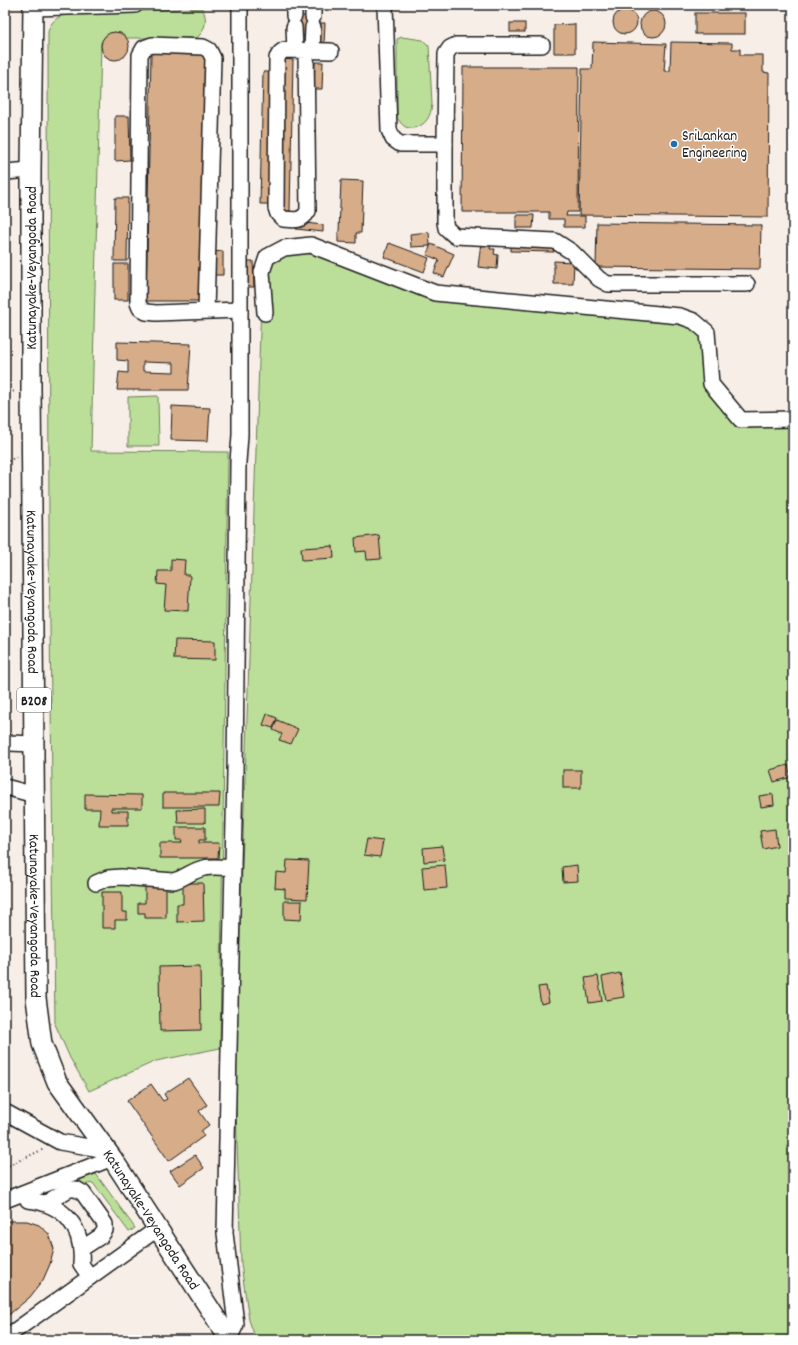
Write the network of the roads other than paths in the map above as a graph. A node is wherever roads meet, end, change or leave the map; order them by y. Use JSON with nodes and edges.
{"nodes":[{"id":1,"x":135,"y":5,"type":"edge"},
{"id":2,"x":240,"y":5,"type":"edge"},
{"id":3,"x":385,"y":5,"type":"edge"},
{"id":4,"x":33,"y":6,"type":"edge"},
{"id":5,"x":294,"y":16,"type":"edge"},
{"id":6,"x":313,"y":16,"type":"edge"},
{"id":7,"x":542,"y":45,"type":"dead end"},
{"id":8,"x":304,"y":50,"type":"junction"},
{"id":9,"x":331,"y":51,"type":"dead end"},
{"id":10,"x":446,"y":144,"type":"junction"},
{"id":11,"x":31,"y":170,"type":"junction"},
{"id":12,"x":5,"y":172,"type":"edge"},
{"id":13,"x":747,"y":284,"type":"dead end"},
{"id":14,"x":240,"y":310,"type":"junction"},
{"id":15,"x":206,"y":311,"type":"junction"},
{"id":16,"x":264,"y":313,"type":"dead end"},
{"id":17,"x":793,"y":419,"type":"edge"},
{"id":18,"x":5,"y":741,"type":"edge"},
{"id":19,"x":35,"y":744,"type":"junction"},
{"id":20,"x":5,"y":787,"type":"edge"},
{"id":21,"x":35,"y":795,"type":"junction"},
{"id":22,"x":232,"y":867,"type":"junction"},
{"id":23,"x":96,"y":883,"type":"dead end"},
{"id":24,"x":5,"y":1112,"type":"edge"},
{"id":25,"x":109,"y":1154,"type":"junction"},
{"id":26,"x":24,"y":1193,"type":"junction"},
{"id":27,"x":5,"y":1200,"type":"edge"},
{"id":28,"x":46,"y":1203,"type":"junction"},
{"id":29,"x":157,"y":1229,"type":"junction"},
{"id":30,"x":81,"y":1249,"type":"junction"},
{"id":31,"x":90,"y":1277,"type":"junction"},
{"id":32,"x":5,"y":1338,"type":"edge"},
{"id":33,"x":230,"y":1340,"type":"edge"}],
"edges":[{"from":1,"to":4,"type":"street"},
{"from":2,"to":14,"type":"street"},
{"from":3,"to":10,"type":"street"},
{"from":4,"to":11,"type":"main road","name":"Katunayake-Veyangoda Road","number":"B208"},
{"from":5,"to":8,"type":"street"},
{"from":6,"to":8,"type":"street"},
{"from":7,"to":10,"type":"street"},
{"from":8,"to":8,"type":"street"},
{"from":8,"to":9,"type":"street"},
{"from":10,"to":13,"type":"street"},
{"from":11,"to":12,"type":"street"},
{"from":11,"to":19,"type":"main road","name":"Katunayake-Veyangoda Road","number":"B208"},
{"from":14,"to":15,"type":"street"},
{"from":14,"to":22,"type":"street"},
{"from":15,"to":15,"type":"street"},
{"from":16,"to":17,"type":"street"},
{"from":18,"to":19,"type":"street"},
{"from":19,"to":21,"type":"main road","name":"Katunayake-Veyangoda Road","number":"B208"},
{"from":20,"to":21,"type":"street"},
{"from":21,"to":25,"type":"main road","name":"Katunayake-Veyangoda Road","number":"B208"},
{"from":22,"to":23,"type":"street"},
{"from":22,"to":33,"type":"street"},
{"from":24,"to":25,"type":"street"},
{"from":25,"to":26,"type":"street"},
{"from":25,"to":29,"type":"main road","name":"Katunayake-Veyangoda Road","number":"B208"},
{"from":26,"to":27,"type":"street"},
{"from":26,"to":28,"type":"street"},
{"from":28,"to":30,"type":"street"},
{"from":28,"to":30,"type":"street"},
{"from":29,"to":31,"type":"street"},
{"from":29,"to":33,"type":"main road","name":"Katunayake-Veyangoda Road","number":"B208"},
{"from":30,"to":31,"type":"street"},
{"from":31,"to":32,"type":"street"}]}
